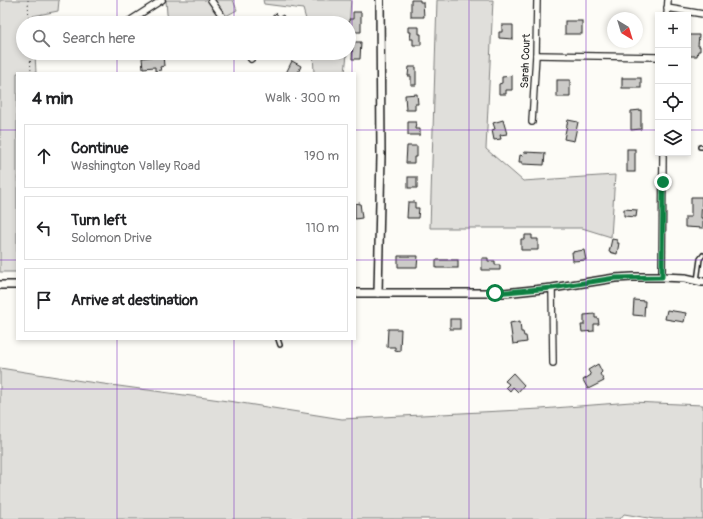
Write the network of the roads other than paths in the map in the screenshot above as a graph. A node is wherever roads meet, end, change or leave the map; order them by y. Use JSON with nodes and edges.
{"nodes":[{"id":1,"x":162,"y":0,"type":"edge"},
{"id":2,"x":211,"y":0,"type":"edge"},
{"id":3,"x":380,"y":0,"type":"edge"},
{"id":4,"x":537,"y":0,"type":"edge"},
{"id":5,"x":668,"y":0,"type":"edge"},
{"id":6,"x":667,"y":8,"type":"junction"},
{"id":7,"x":667,"y":12,"type":"edge"},
{"id":8,"x":703,"y":14,"type":"edge"},
{"id":9,"x":137,"y":16,"type":"edge"},
{"id":10,"x":222,"y":16,"type":"edge"},
{"id":11,"x":536,"y":55,"type":"junction"},
{"id":12,"x":655,"y":57,"type":"edge"},
{"id":13,"x":532,"y":122,"type":"dead end"},
{"id":14,"x":663,"y":156,"type":"edge"},
{"id":15,"x":703,"y":255,"type":"edge"},
{"id":16,"x":662,"y":277,"type":"junction"},
{"id":17,"x":700,"y":281,"type":"edge"},
{"id":18,"x":0,"y":285,"type":"edge"},
{"id":19,"x":16,"y":285,"type":"edge"},
{"id":20,"x":552,"y":288,"type":"junction"},
{"id":21,"x":356,"y":293,"type":"edge"},
{"id":22,"x":378,"y":293,"type":"junction"},
{"id":23,"x":278,"y":340,"type":"edge"},
{"id":24,"x":280,"y":345,"type":"dead end"},
{"id":25,"x":553,"y":363,"type":"dead end"}],
"edges":[{"from":1,"to":9,"type":"street"},
{"from":2,"to":10,"type":"street"},
{"from":3,"to":22,"type":"street"},
{"from":4,"to":11,"type":"street","name":"Sarah Court"},
{"from":5,"to":6,"type":"street"},
{"from":6,"to":7,"type":"street"},
{"from":6,"to":8,"type":"street"},
{"from":11,"to":12,"type":"street"},
{"from":11,"to":13,"type":"street","name":"Sarah Court"},
{"from":14,"to":16,"type":"street"},
{"from":15,"to":17,"type":"lane"},
{"from":16,"to":17,"type":"street"},
{"from":16,"to":20,"type":"street"},
{"from":18,"to":19,"type":"street"},
{"from":20,"to":22,"type":"street"},
{"from":20,"to":25,"type":"street"},
{"from":21,"to":22,"type":"street"},
{"from":23,"to":24,"type":"lane"}]}
